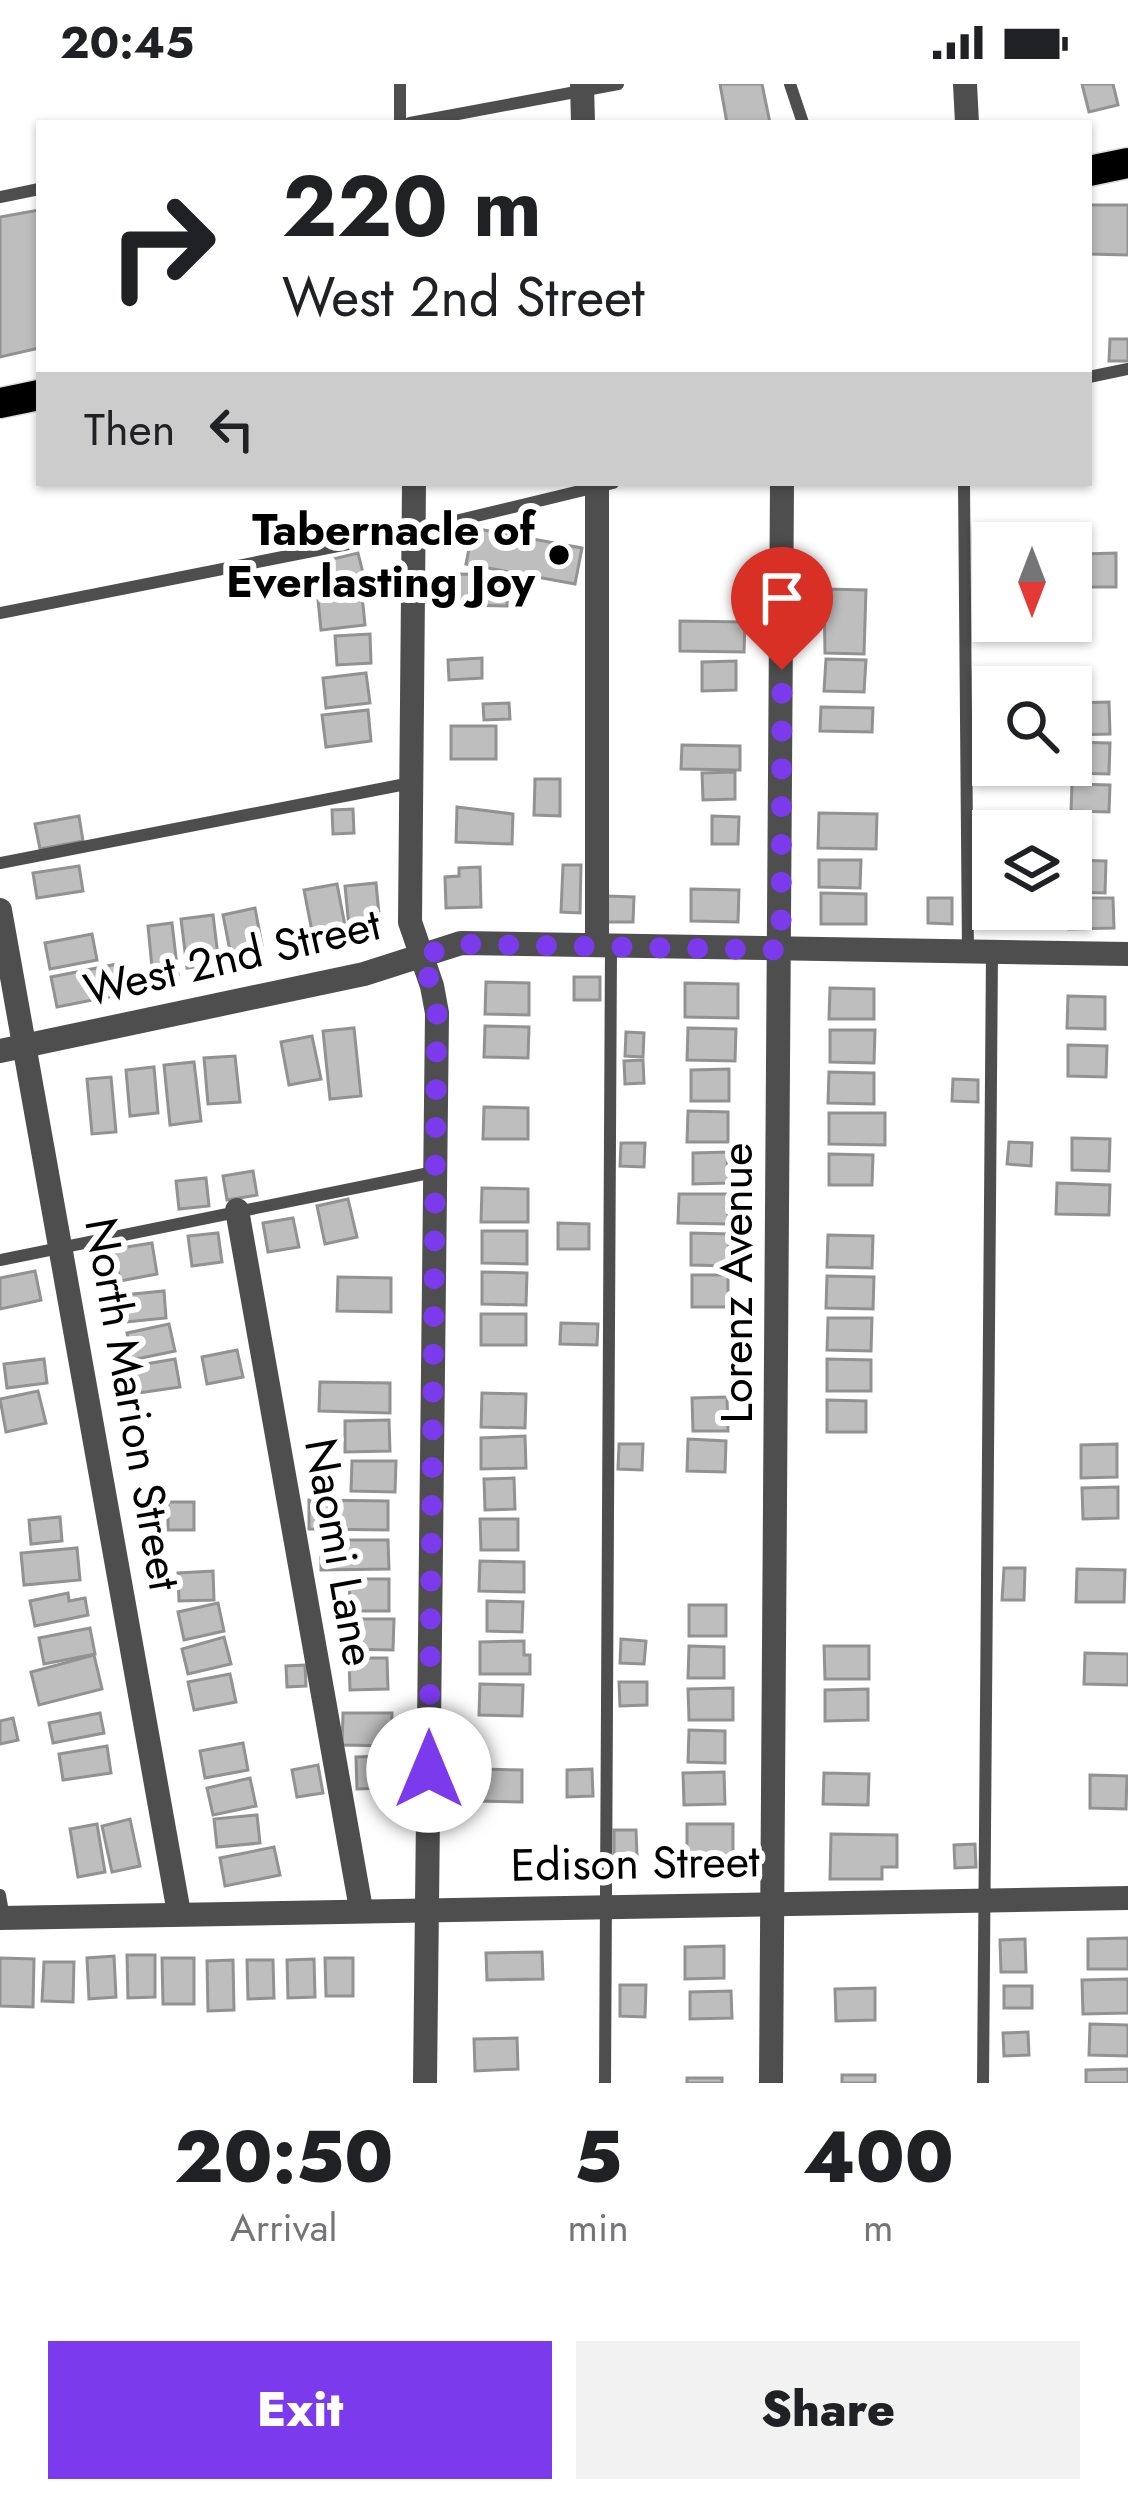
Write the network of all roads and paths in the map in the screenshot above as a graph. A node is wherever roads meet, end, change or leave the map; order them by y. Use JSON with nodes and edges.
{"nodes":[{"id":1,"x":400,"y":84,"type":"edge"},
{"id":2,"x":618,"y":84,"type":"edge"},
{"id":3,"x":790,"y":84,"type":"edge"},
{"id":4,"x":964,"y":84,"type":"edge"},
{"id":5,"x":582,"y":88,"type":"edge"},
{"id":6,"x":400,"y":120,"type":"edge"},
{"id":7,"x":425,"y":120,"type":"edge"},
{"id":8,"x":583,"y":120,"type":"edge"},
{"id":9,"x":802,"y":120,"type":"edge"},
{"id":10,"x":967,"y":120,"type":"edge"},
{"id":11,"x":1128,"y":163,"type":"edge"},
{"id":12,"x":1092,"y":170,"type":"edge"},
{"id":13,"x":36,"y":190,"type":"edge"},
{"id":14,"x":0,"y":197,"type":"edge"},
{"id":15,"x":1128,"y":369,"type":"edge"},
{"id":16,"x":1092,"y":376,"type":"edge"},
{"id":17,"x":36,"y":395,"type":"edge"},
{"id":18,"x":0,"y":403,"type":"edge"},
{"id":19,"x":414,"y":486,"type":"edge"},
{"id":20,"x":601,"y":486,"type":"edge"},
{"id":21,"x":605,"y":486,"type":"edge"},
{"id":22,"x":782,"y":486,"type":"edge"},
{"id":23,"x":964,"y":486,"type":"edge"},
{"id":24,"x":414,"y":531,"type":"junction"},
{"id":25,"x":0,"y":614,"type":"edge"},
{"id":26,"x":412,"y":783,"type":"junction"},
{"id":27,"x":0,"y":863,"type":"edge"},
{"id":28,"x":0,"y":910,"type":"edge"},
{"id":29,"x":604,"y":945,"type":"junction"},
{"id":30,"x":781,"y":950,"type":"junction"},
{"id":31,"x":980,"y":953,"type":"junction"},
{"id":32,"x":1128,"y":954,"type":"edge"},
{"id":33,"x":420,"y":956,"type":"junction"},
{"id":34,"x":12,"y":1049,"type":"edge"},
{"id":35,"x":434,"y":1172,"type":"junction"},
{"id":36,"x":237,"y":1210,"type":"junction"},
{"id":37,"x":63,"y":1246,"type":"junction"},
{"id":38,"x":0,"y":1261,"type":"edge"},
{"id":39,"x":1128,"y":1898,"type":"edge"},
{"id":40,"x":984,"y":1900,"type":"junction"},
{"id":41,"x":774,"y":1903,"type":"junction"},
{"id":42,"x":605,"y":1905,"type":"junction"},
{"id":43,"x":428,"y":1908,"type":"junction"},
{"id":44,"x":361,"y":1909,"type":"junction"},
{"id":45,"x":1,"y":1910,"type":"edge"},
{"id":46,"x":179,"y":1913,"type":"junction"},
{"id":47,"x":425,"y":2083,"type":"edge"},
{"id":48,"x":604,"y":2083,"type":"edge"},
{"id":49,"x":772,"y":2083,"type":"edge"},
{"id":50,"x":983,"y":2083,"type":"edge"}],
"edges":[{"from":1,"to":6,"type":"lane"},
{"from":2,"to":5,"type":"lane"},
{"from":3,"to":9,"type":"lane"},
{"from":4,"to":10,"type":"street"},
{"from":5,"to":7,"type":"lane"},
{"from":5,"to":8,"type":"street"},
{"from":11,"to":12,"type":"main road"},
{"from":13,"to":14,"type":"lane"},
{"from":15,"to":16,"type":"lane"},
{"from":17,"to":18,"type":"main road"},
{"from":19,"to":24,"type":"street"},
{"from":20,"to":24,"type":"lane"},
{"from":21,"to":29,"type":"street"},
{"from":22,"to":30,"type":"street","name":"Lorenz Avenue"},
{"from":23,"to":31,"type":"lane"},
{"from":24,"to":25,"type":"lane"},
{"from":24,"to":26,"type":"street"},
{"from":26,"to":27,"type":"lane"},
{"from":26,"to":33,"type":"street"},
{"from":28,"to":34,"type":"street","name":"North Marion Street"},
{"from":29,"to":30,"type":"street","name":"West 2nd Street"},
{"from":29,"to":33,"type":"street","name":"West 2nd Street"},
{"from":29,"to":42,"type":"lane"},
{"from":30,"to":31,"type":"street","name":"West 2nd Street"},
{"from":30,"to":41,"type":"street","name":"Lorenz Avenue"},
{"from":31,"to":32,"type":"street","name":"West 2nd Street"},
{"from":31,"to":40,"type":"lane"},
{"from":33,"to":34,"type":"street","name":"West 2nd Street"},
{"from":33,"to":35,"type":"street"},
{"from":34,"to":37,"type":"street","name":"North Marion Street"},
{"from":35,"to":36,"type":"lane"},
{"from":35,"to":43,"type":"street"},
{"from":36,"to":37,"type":"lane"},
{"from":36,"to":44,"type":"street","name":"Naomi Lane"},
{"from":37,"to":38,"type":"lane"},
{"from":37,"to":46,"type":"street","name":"North Marion Street"},
{"from":39,"to":40,"type":"street","name":"Edison Street"},
{"from":40,"to":41,"type":"street","name":"Edison Street"},
{"from":40,"to":50,"type":"lane"},
{"from":41,"to":42,"type":"street","name":"Edison Street"},
{"from":41,"to":49,"type":"street","name":"Lorenz Avenue"},
{"from":42,"to":43,"type":"street","name":"Edison Street"},
{"from":42,"to":48,"type":"lane"},
{"from":43,"to":44,"type":"street","name":"Edison Street"},
{"from":43,"to":47,"type":"street"},
{"from":44,"to":46,"type":"street","name":"Edison Street"},
{"from":45,"to":46,"type":"street","name":"Edison Street"}]}
